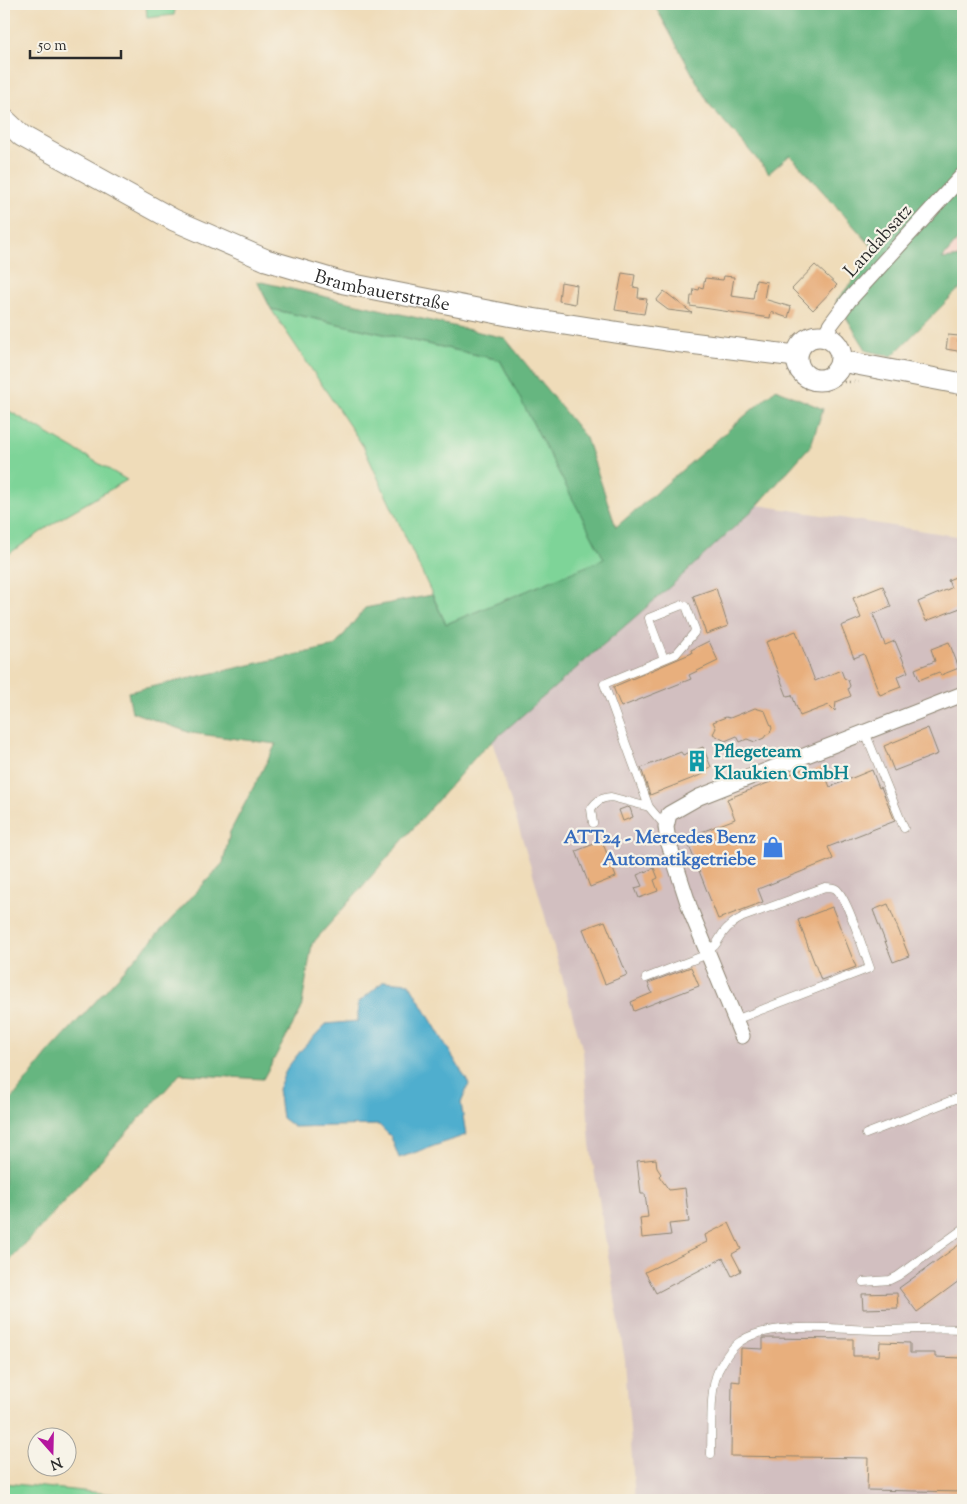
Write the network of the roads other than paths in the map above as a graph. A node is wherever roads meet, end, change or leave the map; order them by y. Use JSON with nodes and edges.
{"nodes":[{"id":1,"x":4,"y":120,"type":"edge"},
{"id":2,"x":963,"y":174,"type":"edge"},
{"id":3,"x":824,"y":336,"type":"junction"},
{"id":4,"x":789,"y":361,"type":"junction"},
{"id":5,"x":841,"y":361,"type":"junction"},
{"id":6,"x":963,"y":384,"type":"edge"},
{"id":7,"x":664,"y":659,"type":"junction"},
{"id":8,"x":963,"y":694,"type":"edge"},
{"id":9,"x":865,"y":732,"type":"junction"},
{"id":10,"x":649,"y":807,"type":"junction"},
{"id":11,"x":593,"y":823,"type":"dead end"},
{"id":12,"x":666,"y":827,"type":"junction"},
{"id":13,"x":904,"y":828,"type":"dead end"},
{"id":14,"x":708,"y":952,"type":"junction"},
{"id":15,"x":646,"y":978,"type":"dead end"},
{"id":16,"x":735,"y":1020,"type":"junction"},
{"id":17,"x":742,"y":1036,"type":"dead end"},
{"id":18,"x":963,"y":1096,"type":"edge"},
{"id":19,"x":866,"y":1134,"type":"dead end"},
{"id":20,"x":963,"y":1229,"type":"edge"},
{"id":21,"x":864,"y":1282,"type":"dead end"},
{"id":22,"x":963,"y":1329,"type":"edge"},
{"id":23,"x":711,"y":1454,"type":"dead end"}],
"edges":[{"from":1,"to":4,"type":"main road","name":"Brambauerstraße"},
{"from":2,"to":3,"type":"street","name":"Landabsatz"},
{"from":3,"to":4,"type":"main road"},
{"from":3,"to":5,"type":"main road"},
{"from":4,"to":5,"type":"main road"},
{"from":5,"to":6,"type":"main road"},
{"from":7,"to":7,"type":"lane"},
{"from":7,"to":10,"type":"lane"},
{"from":8,"to":9,"type":"street"},
{"from":9,"to":12,"type":"street"},
{"from":9,"to":13,"type":"lane"},
{"from":10,"to":11,"type":"lane"},
{"from":10,"to":12,"type":"lane"},
{"from":12,"to":14,"type":"street"},
{"from":14,"to":15,"type":"lane"},
{"from":14,"to":16,"type":"street"},
{"from":14,"to":16,"type":"lane"},
{"from":16,"to":17,"type":"street"},
{"from":18,"to":19,"type":"lane"},
{"from":20,"to":21,"type":"lane"},
{"from":22,"to":23,"type":"lane"}]}
